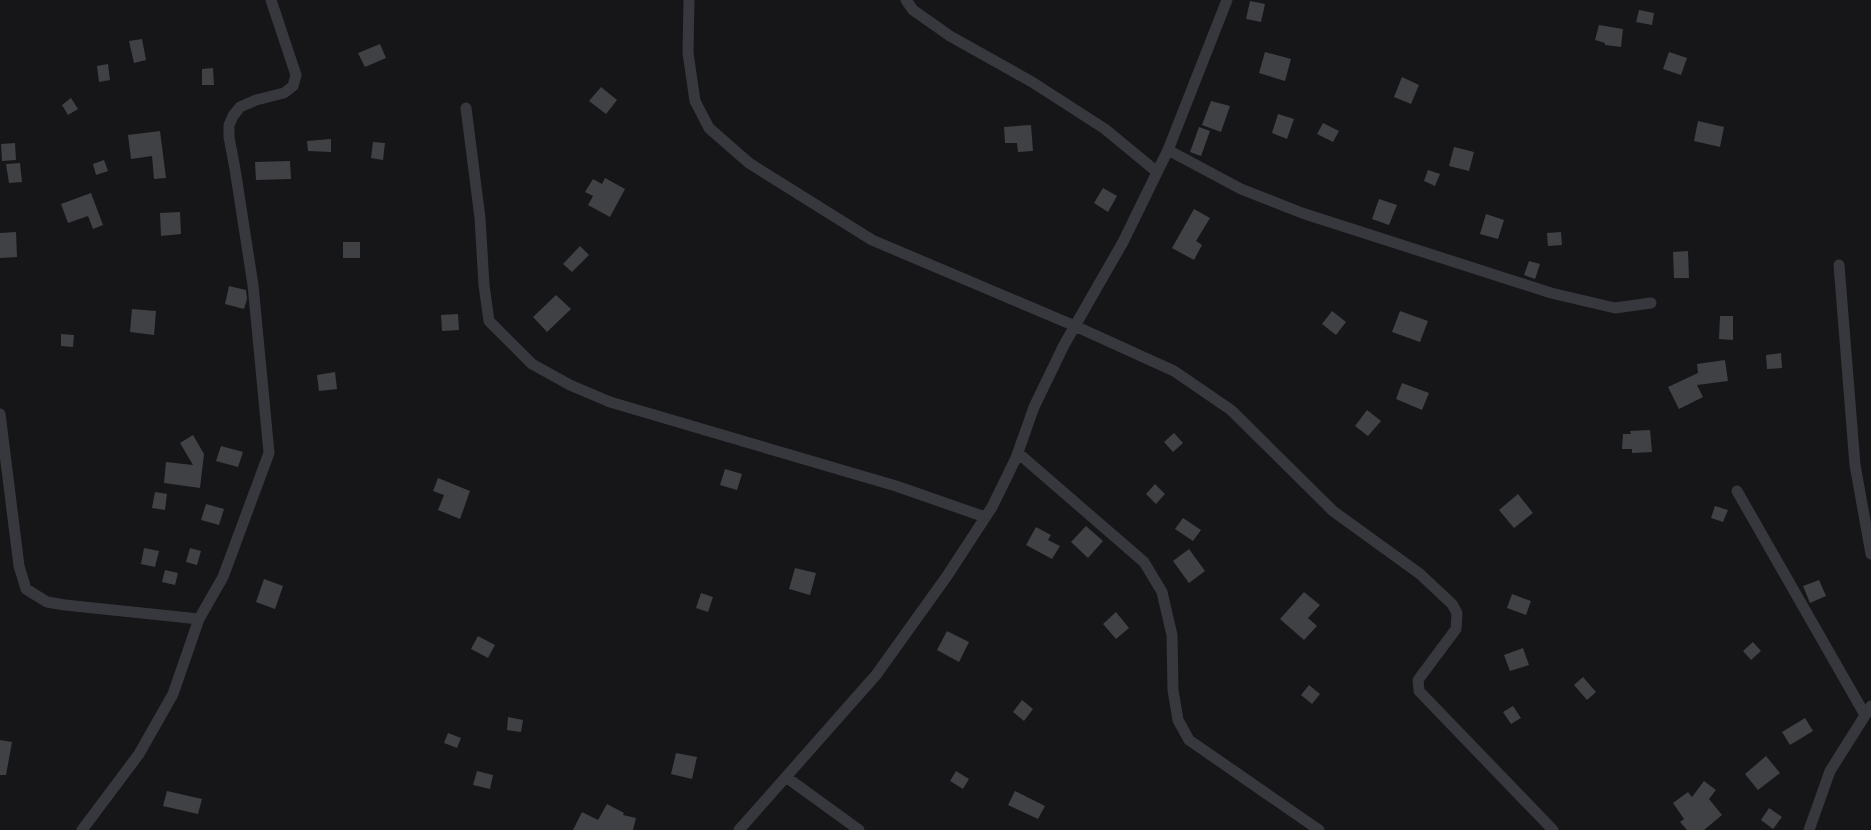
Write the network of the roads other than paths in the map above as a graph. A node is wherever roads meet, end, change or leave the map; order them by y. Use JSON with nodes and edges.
{"nodes":[{"id":1,"x":271,"y":0,"type":"edge"},
{"id":2,"x":689,"y":0,"type":"edge"},
{"id":3,"x":906,"y":0,"type":"edge"},
{"id":4,"x":1227,"y":0,"type":"edge"},
{"id":5,"x":466,"y":108,"type":"dead end"},
{"id":6,"x":1168,"y":150,"type":"junction"},
{"id":7,"x":1156,"y":172,"type":"junction"},
{"id":8,"x":1839,"y":264,"type":"dead end"},
{"id":9,"x":1651,"y":303,"type":"dead end"},
{"id":10,"x":1075,"y":326,"type":"junction"},
{"id":11,"x":0,"y":414,"type":"edge"},
{"id":12,"x":1018,"y":453,"type":"junction"},
{"id":13,"x":1737,"y":491,"type":"dead end"},
{"id":14,"x":985,"y":517,"type":"junction"},
{"id":15,"x":1871,"y":554,"type":"edge"},
{"id":16,"x":199,"y":618,"type":"junction"},
{"id":17,"x":1868,"y":711,"type":"edge"},
{"id":18,"x":786,"y":776,"type":"junction"},
{"id":19,"x":82,"y":830,"type":"edge"},
{"id":20,"x":739,"y":830,"type":"edge"},
{"id":21,"x":859,"y":830,"type":"edge"},
{"id":22,"x":1320,"y":830,"type":"edge"},
{"id":23,"x":1553,"y":830,"type":"edge"},
{"id":24,"x":1809,"y":830,"type":"edge"}],
"edges":[{"from":1,"to":16,"type":"street"},
{"from":2,"to":10,"type":"street"},
{"from":3,"to":7,"type":"street"},
{"from":4,"to":6,"type":"street"},
{"from":5,"to":14,"type":"street"},
{"from":6,"to":7,"type":"street"},
{"from":6,"to":9,"type":"street"},
{"from":7,"to":10,"type":"street"},
{"from":8,"to":15,"type":"street"},
{"from":10,"to":12,"type":"street"},
{"from":10,"to":23,"type":"street"},
{"from":11,"to":16,"type":"street"},
{"from":12,"to":14,"type":"street"},
{"from":12,"to":22,"type":"street"},
{"from":13,"to":17,"type":"street"},
{"from":14,"to":18,"type":"street"},
{"from":16,"to":19,"type":"street"},
{"from":17,"to":24,"type":"street"},
{"from":18,"to":20,"type":"street"},
{"from":18,"to":21,"type":"street"}]}
